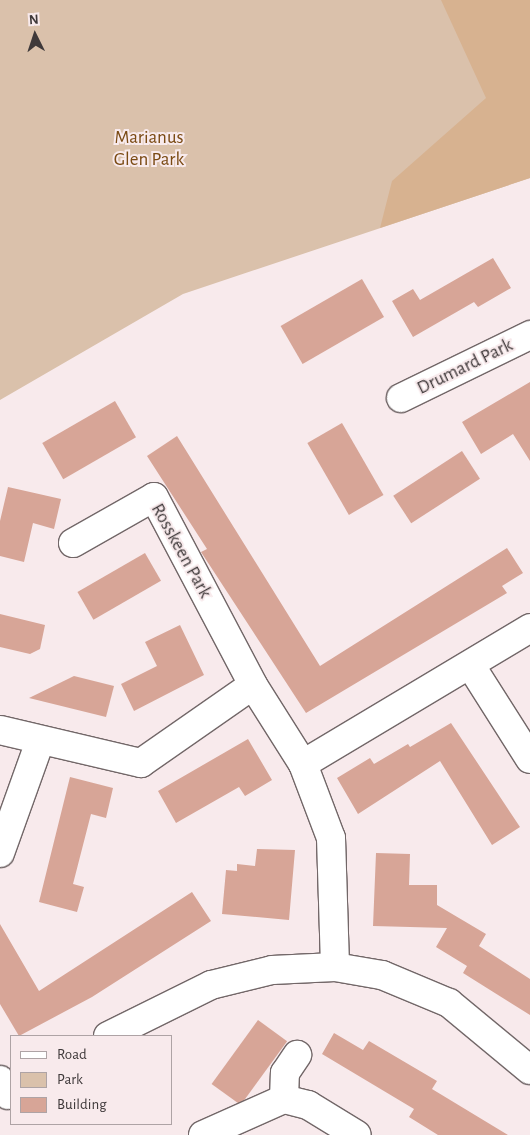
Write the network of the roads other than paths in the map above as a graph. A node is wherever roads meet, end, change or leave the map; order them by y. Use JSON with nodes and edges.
{"nodes":[{"id":1,"x":530,"y":335,"type":"edge"},
{"id":2,"x":401,"y":398,"type":"dead end"},
{"id":3,"x":73,"y":543,"type":"dead end"},
{"id":4,"x":530,"y":628,"type":"edge"},
{"id":5,"x":471,"y":666,"type":"junction"},
{"id":6,"x":253,"y":685,"type":"junction"},
{"id":7,"x":0,"y":730,"type":"edge"},
{"id":8,"x":40,"y":741,"type":"junction"},
{"id":9,"x":530,"y":759,"type":"edge"},
{"id":10,"x":303,"y":764,"type":"junction"},
{"id":11,"x":0,"y":853,"type":"edge"},
{"id":12,"x":335,"y":967,"type":"junction"},
{"id":13,"x":110,"y":1035,"type":"edge"},
{"id":14,"x":297,"y":1055,"type":"dead end"},
{"id":15,"x":530,"y":1070,"type":"edge"},
{"id":16,"x":284,"y":1099,"type":"junction"},
{"id":17,"x":203,"y":1135,"type":"edge"},
{"id":18,"x":356,"y":1135,"type":"edge"}],
"edges":[{"from":1,"to":2,"type":"street","name":"Drumard Park"},
{"from":3,"to":6,"type":"street","name":"Rosskeen Park"},
{"from":4,"to":5,"type":"street"},
{"from":5,"to":9,"type":"street"},
{"from":5,"to":10,"type":"street"},
{"from":6,"to":8,"type":"street"},
{"from":6,"to":10,"type":"street","name":"Rosskeen Park"},
{"from":7,"to":8,"type":"street"},
{"from":8,"to":11,"type":"street"},
{"from":10,"to":12,"type":"street","name":"Rosskeen Park"},
{"from":12,"to":13,"type":"street"},
{"from":12,"to":15,"type":"street"},
{"from":14,"to":16,"type":"street"},
{"from":16,"to":17,"type":"street"},
{"from":16,"to":18,"type":"street"}]}
